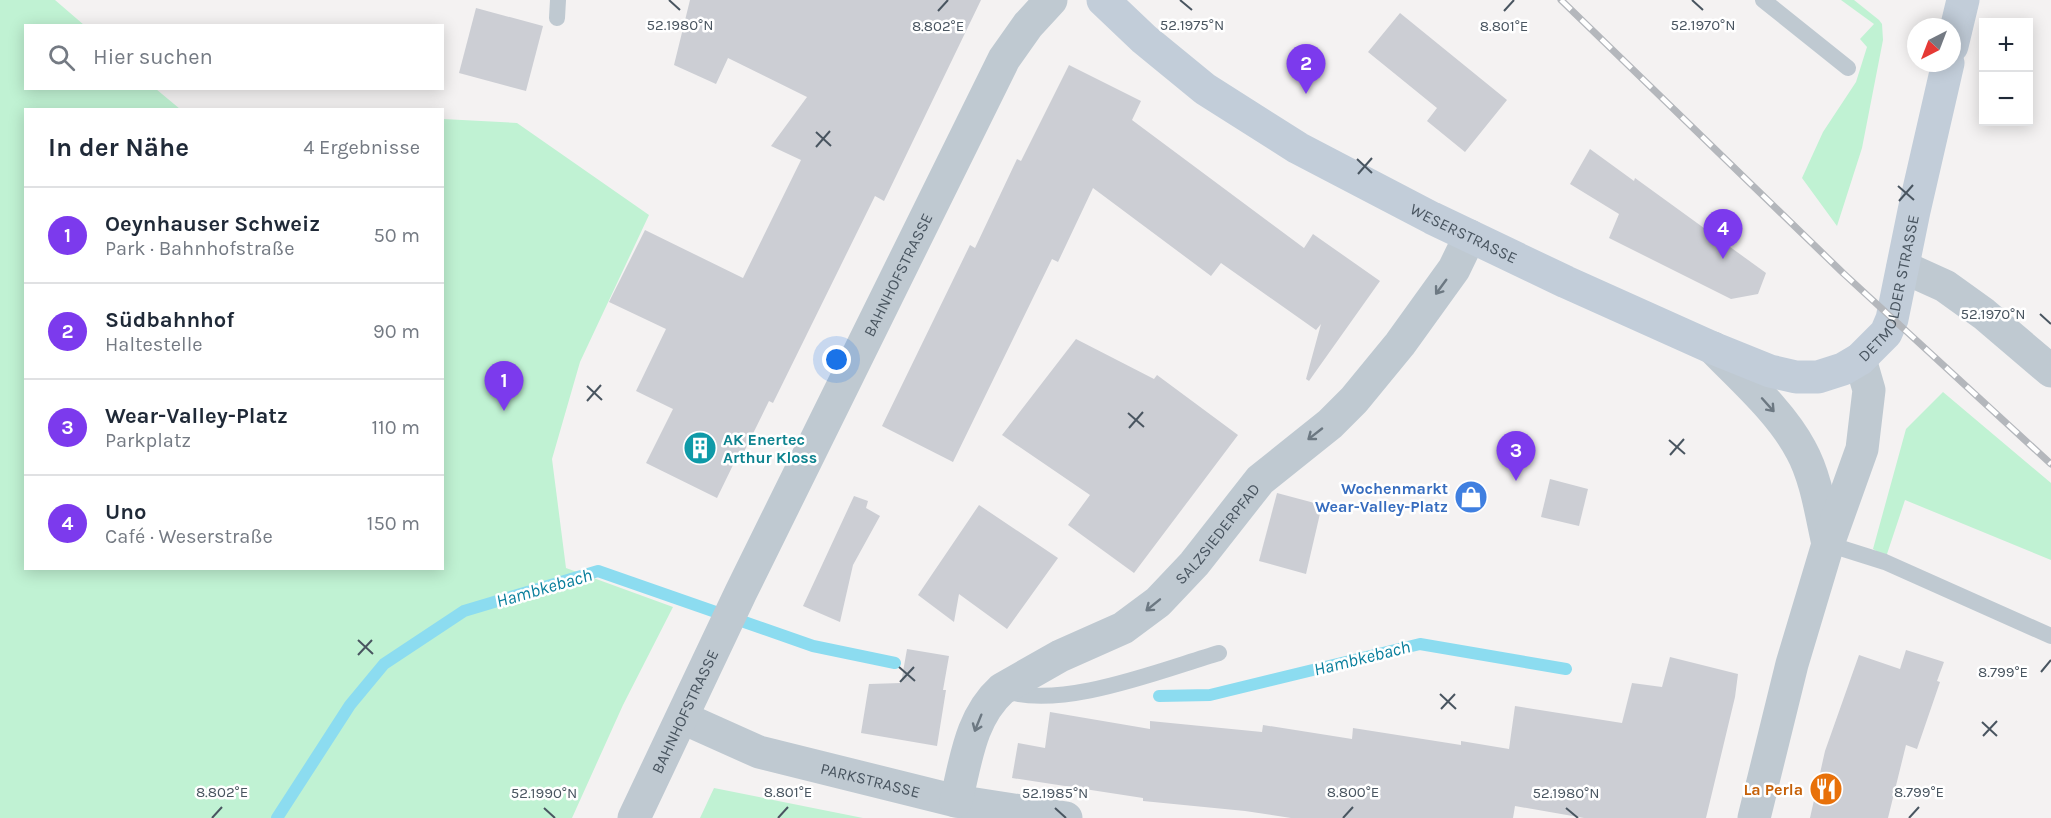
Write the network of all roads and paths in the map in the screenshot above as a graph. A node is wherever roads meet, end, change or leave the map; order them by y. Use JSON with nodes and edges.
{"nodes":[{"id":1,"x":558,"y":0,"type":"edge"},
{"id":2,"x":1051,"y":0,"type":"edge"},
{"id":3,"x":1103,"y":0,"type":"edge"},
{"id":4,"x":1763,"y":0,"type":"edge"},
{"id":5,"x":1962,"y":0,"type":"edge"},
{"id":6,"x":557,"y":18,"type":"dead end"},
{"id":7,"x":1958,"y":18,"type":"edge"},
{"id":8,"x":1848,"y":68,"type":"dead end"},
{"id":9,"x":1946,"y":72,"type":"edge"},
{"id":10,"x":1470,"y":236,"type":"junction"},
{"id":11,"x":1903,"y":267,"type":"junction"},
{"id":12,"x":1713,"y":348,"type":"junction"},
{"id":13,"x":1860,"y":359,"type":"junction"},
{"id":14,"x":2051,"y":371,"type":"edge"},
{"id":15,"x":1828,"y":544,"type":"junction"},
{"id":16,"x":2051,"y":636,"type":"edge"},
{"id":17,"x":1219,"y":653,"type":"dead end"},
{"id":18,"x":1002,"y":689,"type":"junction"},
{"id":19,"x":683,"y":718,"type":"junction"},
{"id":20,"x":956,"y":801,"type":"junction"},
{"id":21,"x":634,"y":818,"type":"edge"},
{"id":22,"x":1066,"y":818,"type":"edge"},
{"id":23,"x":1754,"y":818,"type":"edge"}],
"edges":[{"from":1,"to":6,"type":"lane"},
{"from":2,"to":19,"type":"street","name":"BAHNHOFSTRASSE"},
{"from":3,"to":10,"type":"main road","name":"WESERSTRASSE"},
{"from":4,"to":8,"type":"lane"},
{"from":5,"to":7,"type":"main road"},
{"from":9,"to":11,"type":"main road","name":"DETMOLDER STRASSE"},
{"from":10,"to":12,"type":"main road","name":"WESERSTRASSE"},
{"from":10,"to":18,"type":"street","name":"SALZSIEDERPFAD","one_way":true},
{"from":11,"to":13,"type":"main road","name":"DETMOLDER STRASSE"},
{"from":11,"to":14,"type":"street"},
{"from":12,"to":13,"type":"main road","name":"WESERSTRASSE"},
{"from":12,"to":15,"type":"street","one_way":true},
{"from":13,"to":15,"type":"street","name":"DETMOLDER STRASSE"},
{"from":15,"to":16,"type":"lane"},
{"from":15,"to":23,"type":"street","name":"DETMOLDER STRASSE"},
{"from":17,"to":18,"type":"lane"},
{"from":18,"to":20,"type":"street","name":"SALZSIEDERPFAD","one_way":true},
{"from":19,"to":20,"type":"street","name":"PARKSTRASSE"},
{"from":19,"to":21,"type":"street","name":"BAHNHOFSTRASSE"},
{"from":20,"to":22,"type":"street","name":"PARKSTRASSE"}]}
